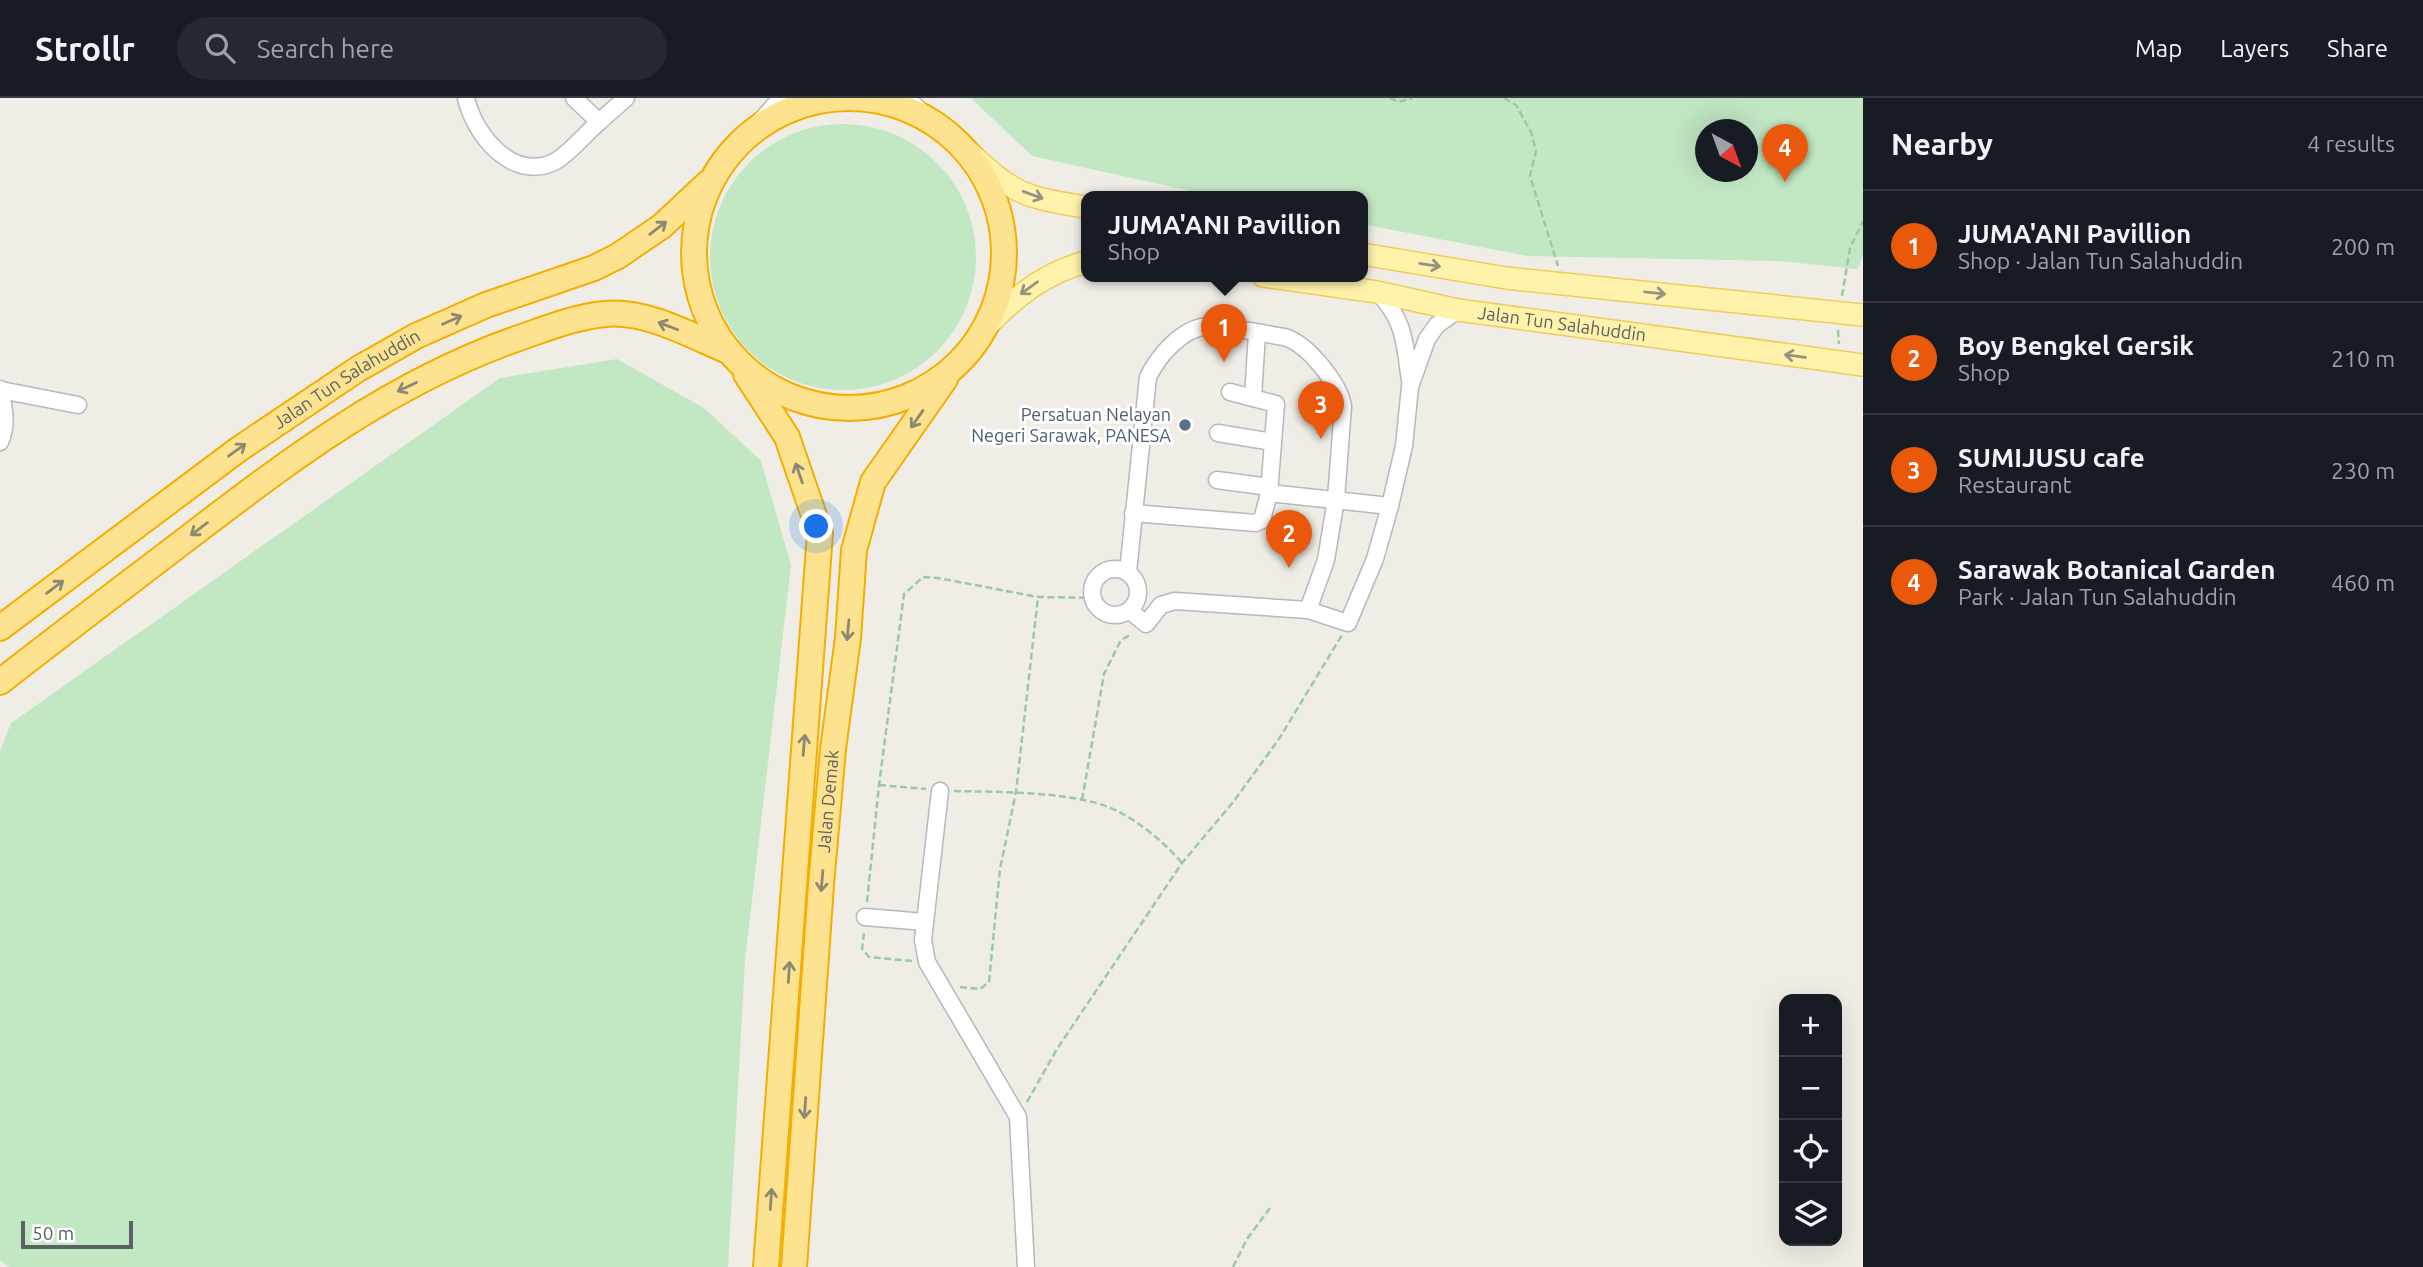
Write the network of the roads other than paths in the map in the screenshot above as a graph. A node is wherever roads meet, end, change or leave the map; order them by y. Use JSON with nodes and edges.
{"nodes":[{"id":1,"x":466,"y":98,"type":"edge"},
{"id":2,"x":574,"y":98,"type":"edge"},
{"id":3,"x":626,"y":98,"type":"edge"},
{"id":4,"x":781,"y":98,"type":"edge"},
{"id":5,"x":906,"y":98,"type":"edge"},
{"id":6,"x":598,"y":122,"type":"junction"},
{"id":7,"x":949,"y":134,"type":"junction"},
{"id":8,"x":739,"y":145,"type":"junction"},
{"id":9,"x":716,"y":175,"type":"junction"},
{"id":10,"x":1081,"y":206,"type":"edge"},
{"id":11,"x":1368,"y":255,"type":"edge"},
{"id":12,"x":1081,"y":263,"type":"edge"},
{"id":13,"x":1306,"y":282,"type":"edge"},
{"id":14,"x":1377,"y":292,"type":"junction"},
{"id":15,"x":1458,"y":310,"type":"junction"},
{"id":16,"x":1863,"y":315,"type":"edge"},
{"id":17,"x":983,"y":330,"type":"junction"},
{"id":18,"x":1257,"y":333,"type":"junction"},
{"id":19,"x":734,"y":357,"type":"junction"},
{"id":20,"x":956,"y":364,"type":"junction"},
{"id":21,"x":1863,"y":365,"type":"edge"},
{"id":22,"x":1410,"y":387,"type":"junction"},
{"id":23,"x":0,"y":390,"type":"edge"},
{"id":24,"x":1230,"y":392,"type":"dead end"},
{"id":25,"x":1253,"y":397,"type":"junction"},
{"id":26,"x":78,"y":405,"type":"dead end"},
{"id":27,"x":1218,"y":433,"type":"dead end"},
{"id":28,"x":0,"y":442,"type":"edge"},
{"id":29,"x":1273,"y":442,"type":"junction"},
{"id":30,"x":1217,"y":480,"type":"dead end"},
{"id":31,"x":1269,"y":490,"type":"junction"},
{"id":32,"x":1336,"y":499,"type":"junction"},
{"id":33,"x":1390,"y":506,"type":"junction"},
{"id":34,"x":1133,"y":513,"type":"junction"},
{"id":35,"x":1128,"y":572,"type":"junction"},
{"id":36,"x":1129,"y":610,"type":"junction"},
{"id":37,"x":1308,"y":610,"type":"junction"},
{"id":38,"x":0,"y":628,"type":"edge"},
{"id":39,"x":0,"y":682,"type":"edge"},
{"id":40,"x":940,"y":791,"type":"road end"},
{"id":41,"x":865,"y":916,"type":"road end"},
{"id":42,"x":925,"y":922,"type":"junction"},
{"id":43,"x":766,"y":1267,"type":"edge"},
{"id":44,"x":794,"y":1267,"type":"edge"},
{"id":45,"x":1026,"y":1267,"type":"edge"}],
"edges":[{"from":1,"to":6,"type":"street"},
{"from":2,"to":6,"type":"street"},
{"from":3,"to":6,"type":"street"},
{"from":4,"to":8,"type":"street"},
{"from":5,"to":7,"type":"street"},
{"from":7,"to":8,"type":"highway"},
{"from":7,"to":10,"type":"main road","one_way":true},
{"from":7,"to":17,"type":"highway"},
{"from":8,"to":9,"type":"highway"},
{"from":9,"to":19,"type":"highway","name":"Jalan Demak"},
{"from":38,"to":9,"type":"highway","name":"Jalan Tun Salahuddin","one_way":true},
{"from":11,"to":16,"type":"main road","one_way":true},
{"from":12,"to":17,"type":"main road","one_way":true},
{"from":13,"to":14,"type":"main road","name":"Jalan Tun Salahuddin"},
{"from":14,"to":15,"type":"main road","name":"Jalan Tun Salahuddin"},
{"from":14,"to":22,"type":"street"},
{"from":21,"to":15,"type":"main road","name":"Jalan Tun Salahuddin","one_way":true},
{"from":15,"to":22,"type":"street"},
{"from":17,"to":20,"type":"highway"},
{"from":18,"to":25,"type":"street"},
{"from":18,"to":32,"type":"street"},
{"from":18,"to":34,"type":"street"},
{"from":19,"to":20,"type":"highway"},
{"from":19,"to":39,"type":"highway","name":"Jalan Tun Salahuddin","one_way":true},
{"from":43,"to":19,"type":"highway","name":"Jalan Demak","one_way":true},
{"from":20,"to":44,"type":"highway","name":"Jalan Demak","one_way":true},
{"from":22,"to":33,"type":"street"},
{"from":23,"to":26,"type":"street"},
{"from":23,"to":28,"type":"street"},
{"from":24,"to":25,"type":"street"},
{"from":25,"to":29,"type":"street"},
{"from":27,"to":29,"type":"street"},
{"from":29,"to":31,"type":"street"},
{"from":30,"to":31,"type":"street"},
{"from":31,"to":32,"type":"street"},
{"from":31,"to":34,"type":"street"},
{"from":32,"to":33,"type":"street"},
{"from":32,"to":37,"type":"street"},
{"from":33,"to":37,"type":"street"},
{"from":34,"to":35,"type":"street"},
{"from":35,"to":36,"type":"street"},
{"from":35,"to":36,"type":"street"},
{"from":36,"to":37,"type":"street"},
{"from":40,"to":42,"type":"street"},
{"from":41,"to":42,"type":"street"},
{"from":42,"to":45,"type":"street"}]}
